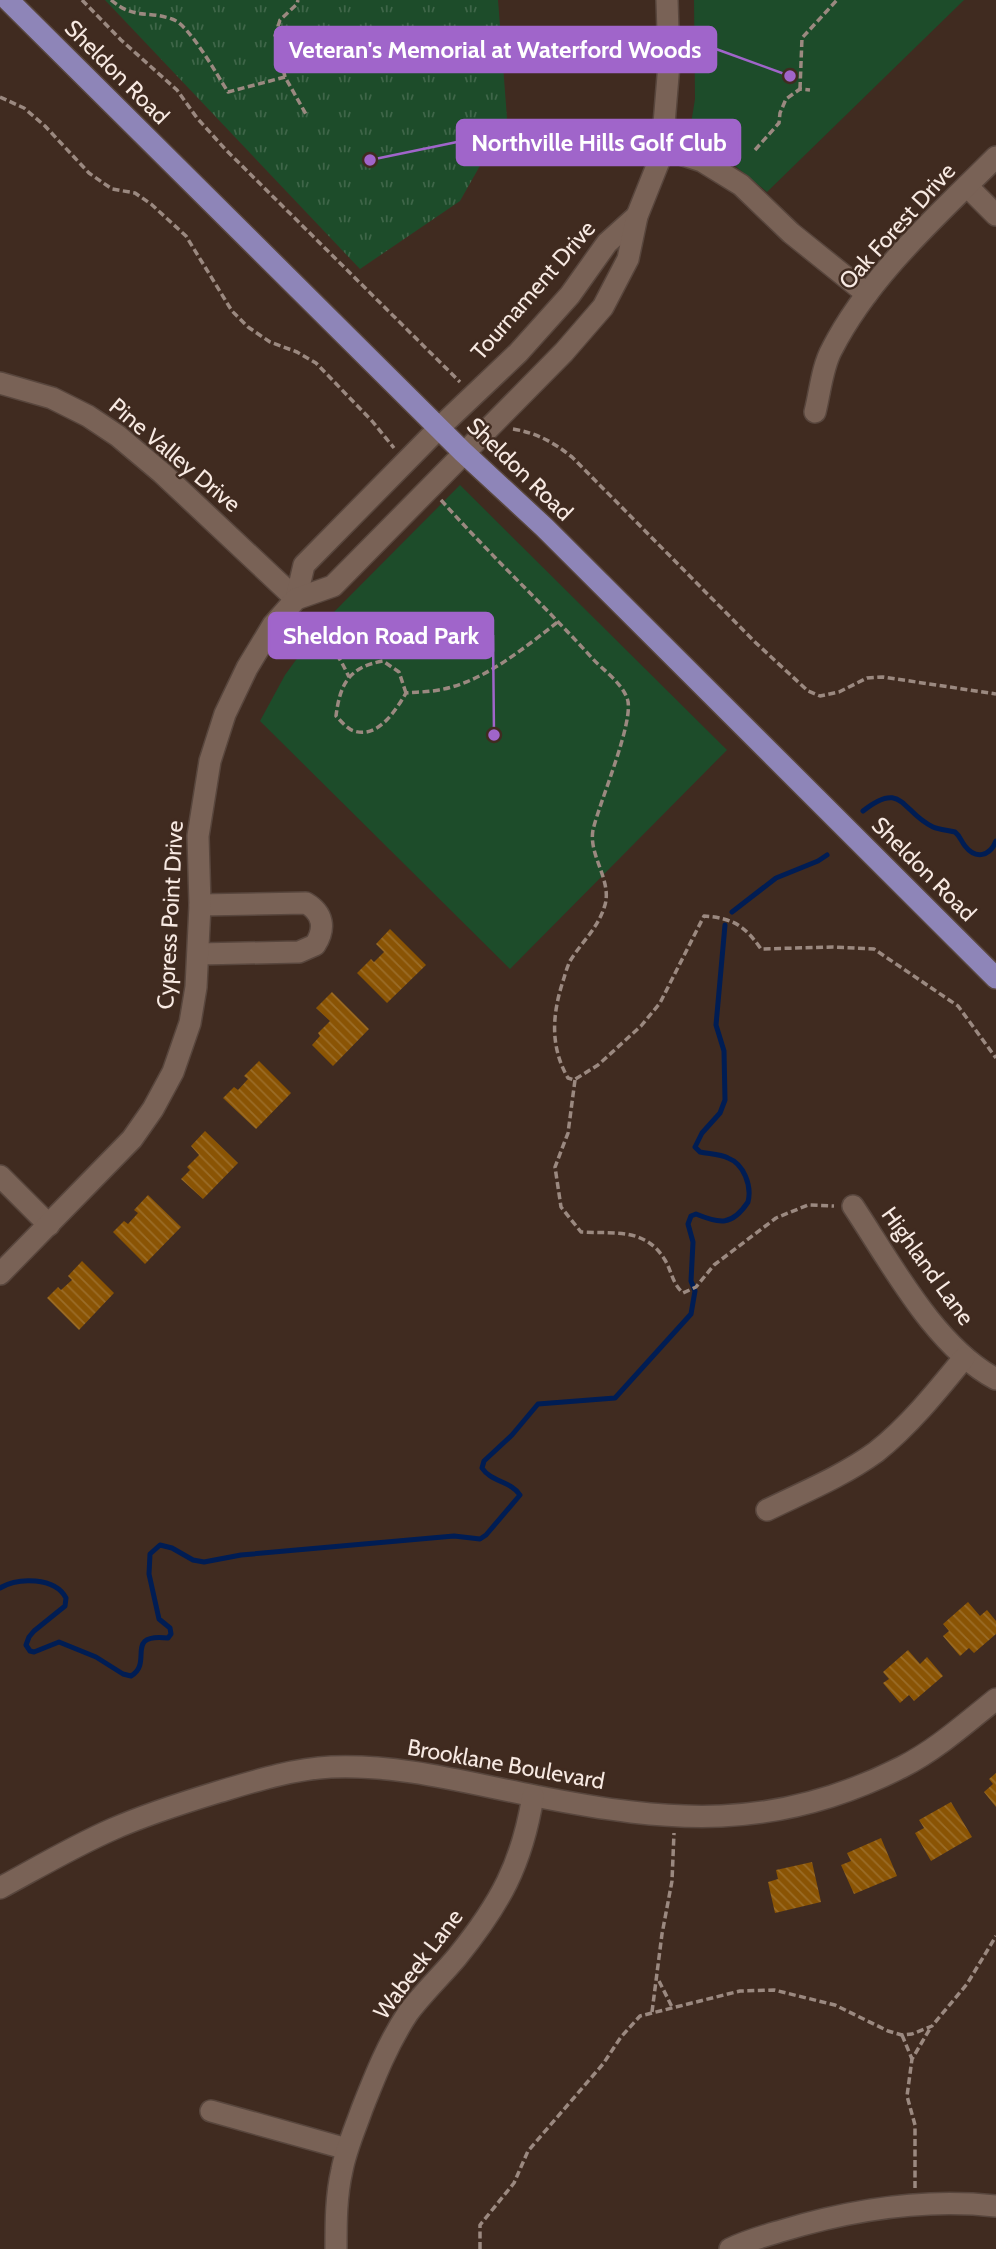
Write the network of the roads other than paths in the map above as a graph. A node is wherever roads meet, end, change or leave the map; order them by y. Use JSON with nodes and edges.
{"nodes":[{"id":1,"x":8,"y":0,"type":"edge"},
{"id":2,"x":667,"y":0,"type":"edge"},
{"id":3,"x":662,"y":148,"type":"junction"},
{"id":4,"x":996,"y":157,"type":"edge"},
{"id":5,"x":967,"y":186,"type":"junction"},
{"id":6,"x":996,"y":215,"type":"edge"},
{"id":7,"x":637,"y":216,"type":"junction"},
{"id":8,"x":867,"y":294,"type":"junction"},
{"id":9,"x":0,"y":383,"type":"edge"},
{"id":10,"x":815,"y":412,"type":"dead end"},
{"id":11,"x":439,"y":428,"type":"junction"},
{"id":12,"x":463,"y":453,"type":"junction"},
{"id":13,"x":296,"y":599,"type":"junction"},
{"id":14,"x":200,"y":905,"type":"junction"},
{"id":15,"x":199,"y":954,"type":"junction"},
{"id":16,"x":996,"y":978,"type":"edge"},
{"id":17,"x":0,"y":1176,"type":"edge"},
{"id":18,"x":853,"y":1206,"type":"road end"},
{"id":19,"x":49,"y":1225,"type":"junction"},
{"id":20,"x":0,"y":1274,"type":"edge"},
{"id":21,"x":964,"y":1358,"type":"junction"},
{"id":22,"x":996,"y":1379,"type":"edge"},
{"id":23,"x":767,"y":1510,"type":"dead end"},
{"id":24,"x":996,"y":1699,"type":"edge"},
{"id":25,"x":533,"y":1796,"type":"junction"},
{"id":26,"x":0,"y":1888,"type":"edge"},
{"id":27,"x":211,"y":2111,"type":"dead end"},
{"id":28,"x":347,"y":2148,"type":"junction"},
{"id":29,"x":996,"y":2206,"type":"edge"},
{"id":30,"x":335,"y":2249,"type":"edge"},
{"id":31,"x":730,"y":2249,"type":"edge"}],
"edges":[{"from":1,"to":11,"type":"main road","name":"Sheldon Road"},
{"from":2,"to":3,"type":"street","name":"Tournament Drive"},
{"from":3,"to":7,"type":"street","name":"Tournament Drive"},
{"from":3,"to":8,"type":"street"},
{"from":4,"to":5,"type":"street","name":"Oak Forest Drive"},
{"from":5,"to":6,"type":"street"},
{"from":5,"to":8,"type":"street","name":"Oak Forest Drive"},
{"from":7,"to":11,"type":"street","name":"Tournament Drive"},
{"from":7,"to":12,"type":"street","name":"Tournament Drive"},
{"from":8,"to":10,"type":"street","name":"Oak Forest Drive"},
{"from":9,"to":13,"type":"street","name":"Pine Valley Drive"},
{"from":11,"to":12,"type":"main road","name":"Sheldon Road"},
{"from":11,"to":13,"type":"street","name":"Cypress Point Drive"},
{"from":12,"to":13,"type":"street","name":"Cypress Point Drive"},
{"from":12,"to":16,"type":"main road","name":"Sheldon Road"},
{"from":13,"to":14,"type":"street","name":"Cypress Point Drive"},
{"from":14,"to":15,"type":"street","name":"Cypress Point Drive"},
{"from":14,"to":15,"type":"street"},
{"from":15,"to":19,"type":"street","name":"Cypress Point Drive"},
{"from":17,"to":19,"type":"street"},
{"from":18,"to":21,"type":"street","name":"Highland Lane"},
{"from":19,"to":20,"type":"street","name":"Cypress Point Drive"},
{"from":21,"to":22,"type":"street","name":"Highland Lane"},
{"from":21,"to":23,"type":"street"},
{"from":24,"to":25,"type":"street","name":"Brooklane Boulevard"},
{"from":25,"to":26,"type":"street","name":"Brooklane Boulevard"},
{"from":25,"to":28,"type":"street","name":"Wabeek Lane"},
{"from":27,"to":28,"type":"street"},
{"from":28,"to":30,"type":"street","name":"Wabeek Lane"},
{"from":29,"to":31,"type":"street"}]}
